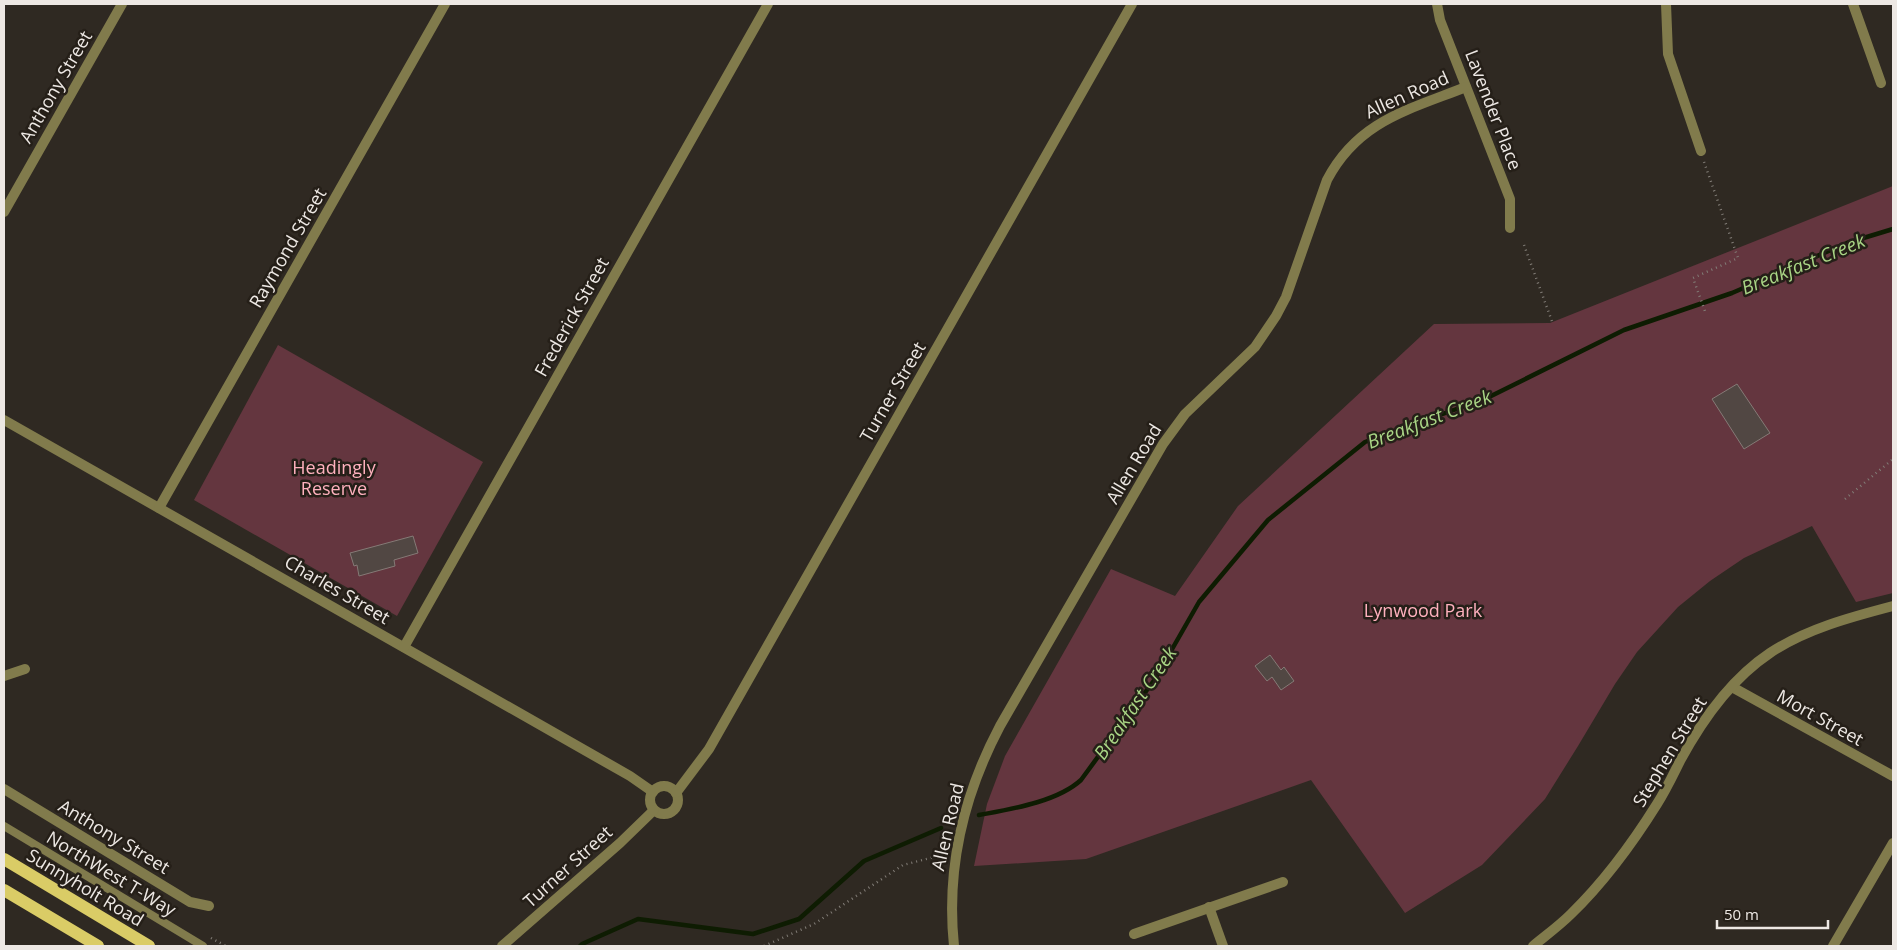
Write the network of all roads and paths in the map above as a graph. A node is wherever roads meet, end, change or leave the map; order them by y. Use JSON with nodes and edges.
{"nodes":[{"id":1,"x":122,"y":4,"type":"edge"},
{"id":2,"x":445,"y":4,"type":"edge"},
{"id":3,"x":768,"y":4,"type":"edge"},
{"id":4,"x":1132,"y":4,"type":"edge"},
{"id":5,"x":1437,"y":4,"type":"edge"},
{"id":6,"x":1666,"y":4,"type":"edge"},
{"id":7,"x":1853,"y":4,"type":"edge"},
{"id":8,"x":1881,"y":83,"type":"dead end"},
{"id":9,"x":1466,"y":87,"type":"junction"},
{"id":10,"x":1701,"y":151,"type":"joint"},
{"id":11,"x":4,"y":212,"type":"edge"},
{"id":12,"x":1510,"y":228,"type":"dead end"},
{"id":13,"x":1524,"y":245,"type":"dead end"},
{"id":14,"x":1706,"y":314,"type":"dead end"},
{"id":15,"x":1553,"y":324,"type":"dead end"},
{"id":16,"x":4,"y":420,"type":"edge"},
{"id":17,"x":1893,"y":459,"type":"edge"},
{"id":18,"x":1845,"y":499,"type":"dead end"},
{"id":19,"x":159,"y":508,"type":"junction"},
{"id":20,"x":1893,"y":606,"type":"edge"},
{"id":21,"x":404,"y":647,"type":"junction"},
{"id":22,"x":24,"y":669,"type":"dead end"},
{"id":23,"x":4,"y":676,"type":"edge"},
{"id":24,"x":1732,"y":687,"type":"junction"},
{"id":25,"x":1893,"y":776,"type":"edge"},
{"id":26,"x":4,"y":789,"type":"edge"},
{"id":27,"x":653,"y":792,"type":"junction"},
{"id":28,"x":676,"y":794,"type":"junction"},
{"id":29,"x":654,"y":810,"type":"junction"},
{"id":30,"x":4,"y":826,"type":"edge"},
{"id":31,"x":1893,"y":843,"type":"edge"},
{"id":32,"x":942,"y":855,"type":"dead end"},
{"id":33,"x":4,"y":860,"type":"edge"},
{"id":34,"x":1283,"y":882,"type":"dead end"},
{"id":35,"x":4,"y":890,"type":"edge"},
{"id":36,"x":209,"y":906,"type":"dead end"},
{"id":37,"x":1209,"y":907,"type":"junction"},
{"id":38,"x":1134,"y":934,"type":"dead end"},
{"id":39,"x":98,"y":946,"type":"edge"},
{"id":40,"x":149,"y":946,"type":"edge"},
{"id":41,"x":203,"y":946,"type":"edge"},
{"id":42,"x":502,"y":946,"type":"edge"},
{"id":43,"x":764,"y":946,"type":"edge"},
{"id":44,"x":954,"y":946,"type":"edge"},
{"id":45,"x":1223,"y":946,"type":"edge"},
{"id":46,"x":1533,"y":946,"type":"edge"},
{"id":47,"x":1833,"y":946,"type":"edge"}],
"edges":[{"from":1,"to":11,"type":"street","name":"Anthony Street"},
{"from":2,"to":19,"type":"street","name":"Raymond Street"},
{"from":3,"to":21,"type":"street","name":"Frederick Street"},
{"from":4,"to":28,"type":"street","name":"Turner Street"},
{"from":5,"to":9,"type":"street","name":"Lavender Place"},
{"from":6,"to":10,"type":"street"},
{"from":7,"to":8,"type":"street"},
{"from":9,"to":12,"type":"street","name":"Lavender Place"},
{"from":9,"to":44,"type":"street","name":"Allen Road"},
{"from":10,"to":14,"type":"path"},
{"from":13,"to":15,"type":"path"},
{"from":16,"to":19,"type":"street","name":"Charles Street"},
{"from":17,"to":18,"type":"path"},
{"from":19,"to":21,"type":"street","name":"Charles Street"},
{"from":20,"to":24,"type":"street","name":"Stephen Street"},
{"from":21,"to":27,"type":"street","name":"Charles Street"},
{"from":22,"to":23,"type":"street"},
{"from":24,"to":25,"type":"street","name":"Mort Street"},
{"from":24,"to":46,"type":"street","name":"Stephen Street"},
{"from":26,"to":36,"type":"street","name":"Anthony Street"},
{"from":27,"to":28,"type":"street"},
{"from":27,"to":29,"type":"street"},
{"from":28,"to":29,"type":"street"},
{"from":29,"to":42,"type":"street","name":"Turner Street"},
{"from":30,"to":41,"type":"lane","name":"NorthWest T-Way"},
{"from":31,"to":47,"type":"street"},
{"from":32,"to":43,"type":"path"},
{"from":33,"to":40,"type":"main road","name":"Sunnyholt Road"},
{"from":34,"to":37,"type":"street"},
{"from":35,"to":39,"type":"main road"},
{"from":37,"to":38,"type":"street"},
{"from":37,"to":45,"type":"street"}]}
